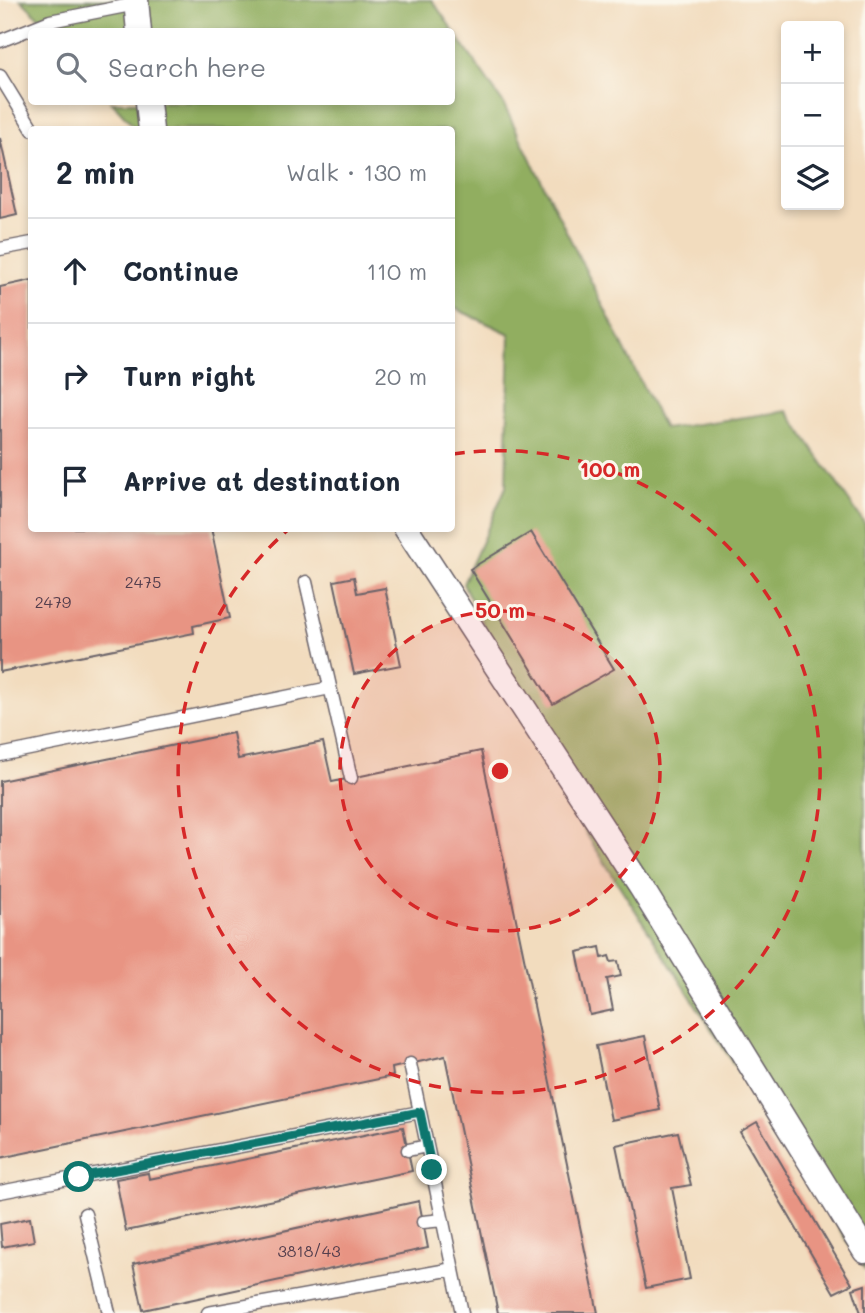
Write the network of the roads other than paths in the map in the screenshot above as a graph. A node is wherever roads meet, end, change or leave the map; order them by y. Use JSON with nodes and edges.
{"nodes":[{"id":1,"x":136,"y":2,"type":"edge"},
{"id":2,"x":32,"y":28,"type":"edge"},
{"id":3,"x":139,"y":28,"type":"edge"},
{"id":4,"x":28,"y":30,"type":"edge"},
{"id":5,"x":0,"y":41,"type":"edge"},
{"id":6,"x":0,"y":76,"type":"edge"},
{"id":7,"x":148,"y":105,"type":"edge"},
{"id":8,"x":31,"y":126,"type":"edge"},
{"id":9,"x":151,"y":126,"type":"edge"},
{"id":10,"x":28,"y":244,"type":"edge"},
{"id":11,"x":0,"y":249,"type":"edge"},
{"id":12,"x":409,"y":532,"type":"edge"},
{"id":13,"x":306,"y":582,"type":"dead end"},
{"id":14,"x":330,"y":688,"type":"junction"},
{"id":15,"x":0,"y":755,"type":"edge"},
{"id":16,"x":351,"y":778,"type":"dead end"},
{"id":17,"x":410,"y":1064,"type":"dead end"},
{"id":18,"x":420,"y":1112,"type":"junction"},
{"id":19,"x":427,"y":1146,"type":"junction"},
{"id":20,"x":408,"y":1150,"type":"dead end"},
{"id":21,"x":0,"y":1192,"type":"edge"},
{"id":22,"x":85,"y":1214,"type":"dead end"},
{"id":23,"x":443,"y":1220,"type":"junction"},
{"id":24,"x":423,"y":1222,"type":"dead end"},
{"id":25,"x":865,"y":1251,"type":"edge"},
{"id":26,"x":453,"y":1269,"type":"junction"},
{"id":27,"x":109,"y":1313,"type":"edge"},
{"id":28,"x":208,"y":1313,"type":"edge"},
{"id":29,"x":462,"y":1313,"type":"edge"}],
"edges":[{"from":1,"to":2,"type":"lane"},
{"from":1,"to":3,"type":"street"},
{"from":4,"to":5,"type":"lane"},
{"from":6,"to":8,"type":"lane"},
{"from":7,"to":9,"type":"street"},
{"from":10,"to":11,"type":"lane"},
{"from":12,"to":25,"type":"street"},
{"from":13,"to":14,"type":"lane"},
{"from":14,"to":15,"type":"lane"},
{"from":14,"to":16,"type":"lane"},
{"from":17,"to":18,"type":"lane"},
{"from":18,"to":19,"type":"lane"},
{"from":18,"to":21,"type":"lane"},
{"from":19,"to":20,"type":"lane"},
{"from":19,"to":23,"type":"lane"},
{"from":22,"to":27,"type":"lane"},
{"from":23,"to":24,"type":"lane"},
{"from":23,"to":26,"type":"lane"},
{"from":26,"to":28,"type":"lane"},
{"from":26,"to":29,"type":"lane"}]}
